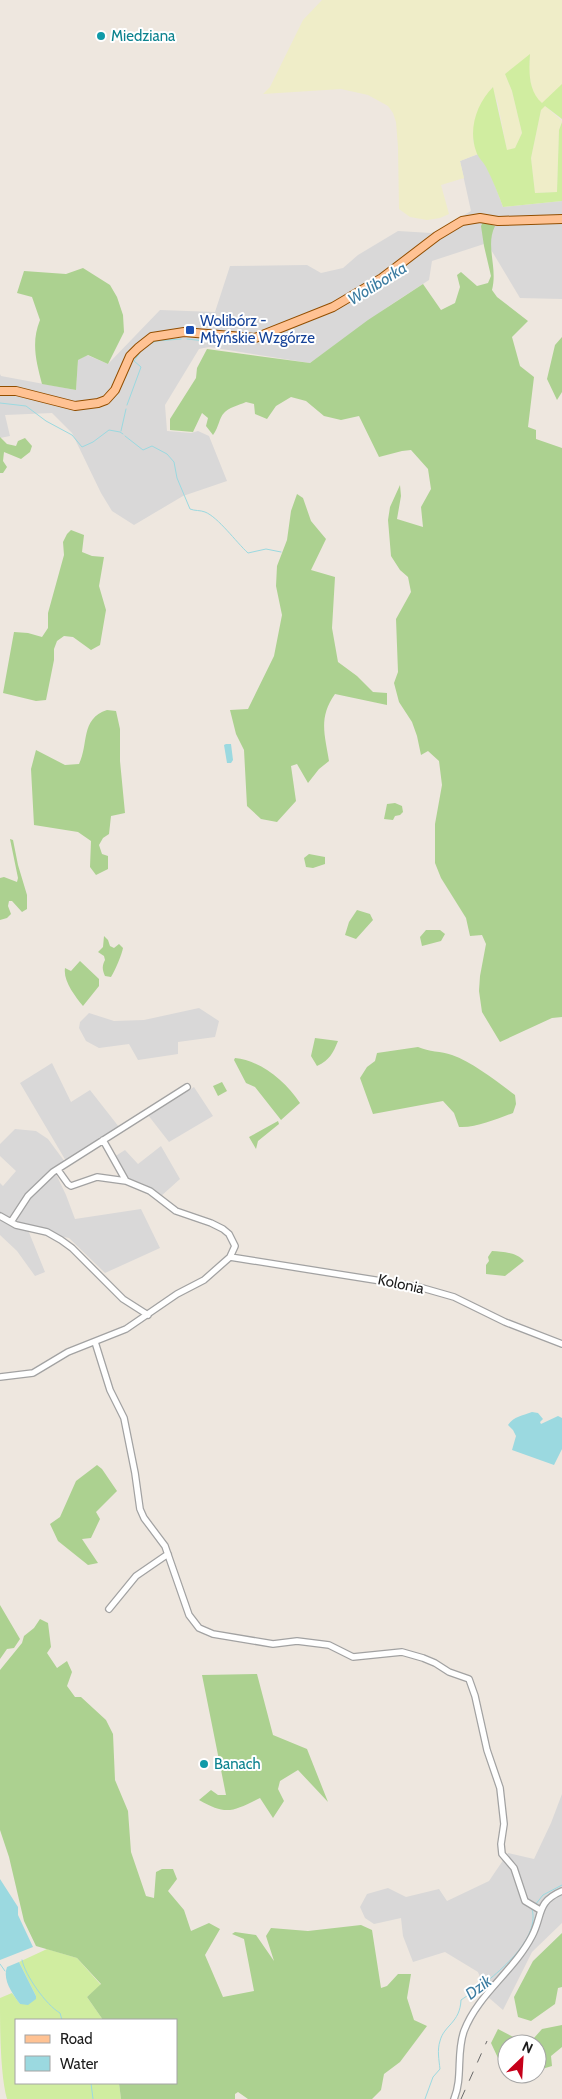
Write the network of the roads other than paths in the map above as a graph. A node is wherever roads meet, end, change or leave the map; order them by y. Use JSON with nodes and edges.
{"nodes":[{"id":1,"x":562,"y":219,"type":"edge"},
{"id":2,"x":0,"y":391,"type":"edge"},
{"id":3,"x":187,"y":1087,"type":"dead end"},
{"id":4,"x":103,"y":1140,"type":"junction"},
{"id":5,"x":58,"y":1170,"type":"junction"},
{"id":6,"x":126,"y":1181,"type":"junction"},
{"id":7,"x":0,"y":1216,"type":"edge"},
{"id":8,"x":11,"y":1222,"type":"junction"},
{"id":9,"x":230,"y":1258,"type":"junction"},
{"id":10,"x":148,"y":1314,"type":"junction"},
{"id":11,"x":95,"y":1342,"type":"junction"},
{"id":12,"x":562,"y":1344,"type":"edge"},
{"id":13,"x":0,"y":1377,"type":"edge"},
{"id":14,"x":168,"y":1554,"type":"junction"},
{"id":15,"x":109,"y":1609,"type":"dead end"},
{"id":16,"x":562,"y":1891,"type":"edge"},
{"id":17,"x":540,"y":1910,"type":"junction"},
{"id":18,"x":454,"y":2099,"type":"edge"}],
"edges":[{"from":1,"to":2,"type":"main road"},
{"from":3,"to":4,"type":"street"},
{"from":4,"to":5,"type":"street"},
{"from":4,"to":6,"type":"street"},
{"from":5,"to":6,"type":"street"},
{"from":5,"to":8,"type":"street"},
{"from":6,"to":9,"type":"street"},
{"from":7,"to":8,"type":"street"},
{"from":8,"to":10,"type":"street"},
{"from":9,"to":10,"type":"street"},
{"from":9,"to":12,"type":"street","name":"Kolonia"},
{"from":10,"to":11,"type":"street"},
{"from":11,"to":13,"type":"street"},
{"from":11,"to":14,"type":"street"},
{"from":14,"to":15,"type":"street"},
{"from":14,"to":17,"type":"street"},
{"from":16,"to":17,"type":"street"},
{"from":17,"to":18,"type":"street"}]}
